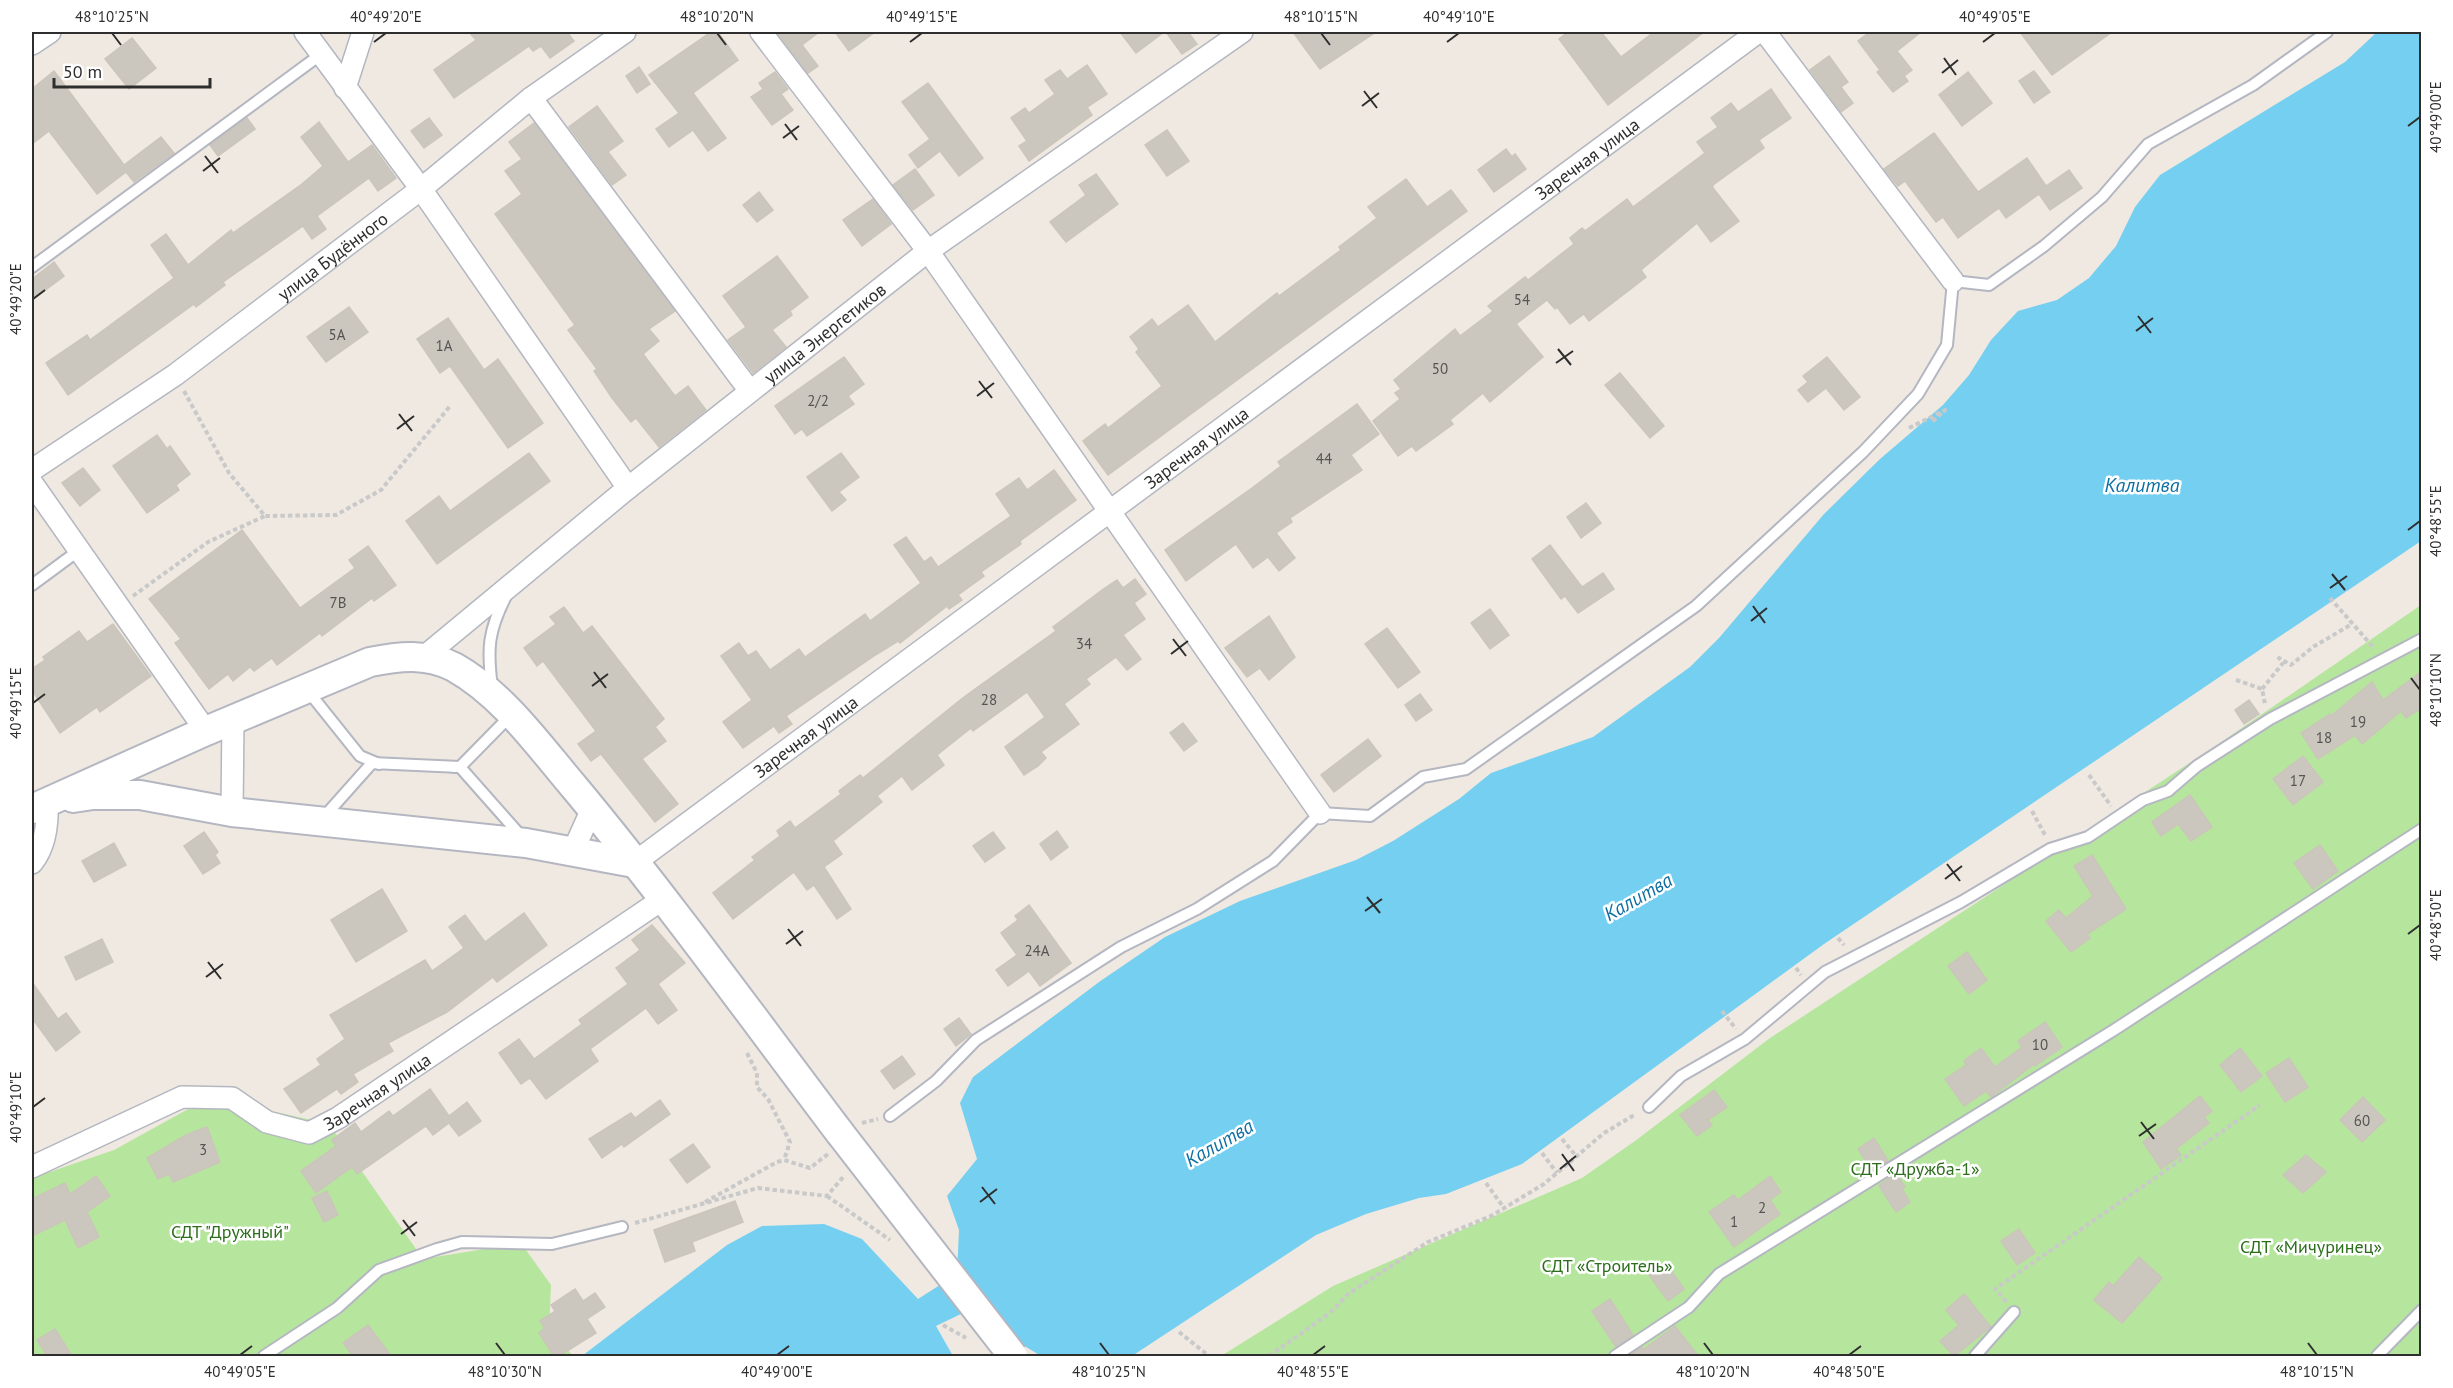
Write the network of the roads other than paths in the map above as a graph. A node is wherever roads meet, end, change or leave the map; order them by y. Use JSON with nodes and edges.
{"nodes":[{"id":1,"x":50,"y":32,"type":"edge"},
{"id":2,"x":305,"y":32,"type":"edge"},
{"id":3,"x":363,"y":32,"type":"edge"},
{"id":4,"x":625,"y":32,"type":"edge"},
{"id":5,"x":761,"y":32,"type":"edge"},
{"id":6,"x":1242,"y":32,"type":"edge"},
{"id":7,"x":1758,"y":32,"type":"edge"},
{"id":8,"x":1766,"y":32,"type":"edge"},
{"id":9,"x":2327,"y":32,"type":"edge"},
{"id":10,"x":32,"y":44,"type":"edge"},
{"id":11,"x":320,"y":55,"type":"junction"},
{"id":12,"x":345,"y":88,"type":"junction"},
{"id":13,"x":531,"y":98,"type":"junction"},
{"id":14,"x":421,"y":189,"type":"junction"},
{"id":15,"x":928,"y":251,"type":"junction"},
{"id":16,"x":32,"y":267,"type":"edge"},
{"id":17,"x":1953,"y":281,"type":"junction"},
{"id":18,"x":750,"y":391,"type":"junction"},
{"id":19,"x":32,"y":470,"type":"edge"},
{"id":20,"x":32,"y":483,"type":"edge"},
{"id":21,"x":628,"y":488,"type":"junction"},
{"id":22,"x":1109,"y":512,"type":"junction"},
{"id":23,"x":78,"y":551,"type":"junction"},
{"id":24,"x":514,"y":582,"type":"junction"},
{"id":25,"x":32,"y":585,"type":"edge"},
{"id":26,"x":2421,"y":639,"type":"edge"},
{"id":27,"x":425,"y":656,"type":"junction"},
{"id":28,"x":306,"y":689,"type":"junction"},
{"id":29,"x":503,"y":705,"type":"junction"},
{"id":30,"x":233,"y":719,"type":"junction"},
{"id":31,"x":206,"y":731,"type":"junction"},
{"id":32,"x":372,"y":763,"type":"junction"},
{"id":33,"x":460,"y":767,"type":"junction"},
{"id":34,"x":39,"y":802,"type":"edge"},
{"id":35,"x":592,"y":809,"type":"junction"},
{"id":36,"x":232,"y":812,"type":"junction"},
{"id":37,"x":1320,"y":813,"type":"junction"},
{"id":38,"x":321,"y":821,"type":"junction"},
{"id":39,"x":2421,"y":829,"type":"edge"},
{"id":40,"x":526,"y":843,"type":"junction"},
{"id":41,"x":573,"y":851,"type":"junction"},
{"id":42,"x":32,"y":863,"type":"edge"},
{"id":43,"x":634,"y":863,"type":"junction"},
{"id":44,"x":663,"y":899,"type":"junction"},
{"id":45,"x":1649,"y":1107,"type":"road end"},
{"id":46,"x":890,"y":1116,"type":"road end"},
{"id":47,"x":32,"y":1167,"type":"edge"},
{"id":48,"x":622,"y":1227,"type":"road end"},
{"id":49,"x":2421,"y":1310,"type":"edge"},
{"id":50,"x":2014,"y":1312,"type":"road end"},
{"id":51,"x":264,"y":1356,"type":"edge"},
{"id":52,"x":1013,"y":1356,"type":"edge"},
{"id":53,"x":1615,"y":1356,"type":"edge"},
{"id":54,"x":1975,"y":1356,"type":"edge"},
{"id":55,"x":2377,"y":1356,"type":"edge"}],
"edges":[{"from":1,"to":10,"type":"street"},
{"from":2,"to":11,"type":"street"},
{"from":3,"to":12,"type":"street"},
{"from":4,"to":13,"type":"street","name":"улица Будённого"},
{"from":5,"to":15,"type":"street"},
{"from":6,"to":15,"type":"street","name":"улица Энергетиков"},
{"from":7,"to":22,"type":"street","name":"Заречная улица"},
{"from":8,"to":17,"type":"street"},
{"from":9,"to":17,"type":"lane"},
{"from":11,"to":12,"type":"street"},
{"from":11,"to":16,"type":"lane"},
{"from":12,"to":14,"type":"street"},
{"from":13,"to":14,"type":"street","name":"улица Будённого"},
{"from":13,"to":18,"type":"street"},
{"from":14,"to":19,"type":"street","name":"улица Будённого"},
{"from":14,"to":21,"type":"street"},
{"from":15,"to":18,"type":"street","name":"улица Энергетиков"},
{"from":15,"to":22,"type":"street"},
{"from":17,"to":37,"type":"lane"},
{"from":18,"to":21,"type":"street","name":"улица Энергетиков"},
{"from":20,"to":23,"type":"street"},
{"from":21,"to":24,"type":"street","name":"улица Энергетиков"},
{"from":22,"to":37,"type":"street"},
{"from":22,"to":43,"type":"street","name":"Заречная улица"},
{"from":23,"to":25,"type":"lane"},
{"from":23,"to":31,"type":"street"},
{"from":24,"to":27,"type":"street","name":"улица Энергетиков"},
{"from":24,"to":29,"type":"lane"},
{"from":26,"to":45,"type":"lane"},
{"from":27,"to":28,"type":"main road"},
{"from":27,"to":29,"type":"main road"},
{"from":28,"to":30,"type":"main road"},
{"from":28,"to":32,"type":"lane"},
{"from":29,"to":33,"type":"lane"},
{"from":29,"to":35,"type":"main road"},
{"from":30,"to":31,"type":"main road"},
{"from":30,"to":36,"type":"street"},
{"from":31,"to":34,"type":"main road"},
{"from":32,"to":33,"type":"lane"},
{"from":32,"to":38,"type":"lane"},
{"from":33,"to":40,"type":"lane"},
{"from":34,"to":36,"type":"main road"},
{"from":34,"to":42,"type":"street"},
{"from":35,"to":41,"type":"street"},
{"from":35,"to":43,"type":"main road"},
{"from":36,"to":38,"type":"main road"},
{"from":37,"to":46,"type":"lane"},
{"from":38,"to":40,"type":"main road"},
{"from":39,"to":53,"type":"lane"},
{"from":40,"to":41,"type":"main road"},
{"from":41,"to":43,"type":"main road"},
{"from":43,"to":44,"type":"main road"},
{"from":44,"to":47,"type":"street","name":"Заречная улица"},
{"from":44,"to":52,"type":"main road","bridge":true},
{"from":48,"to":51,"type":"lane"},
{"from":49,"to":55,"type":"lane"},
{"from":50,"to":54,"type":"lane"}]}
